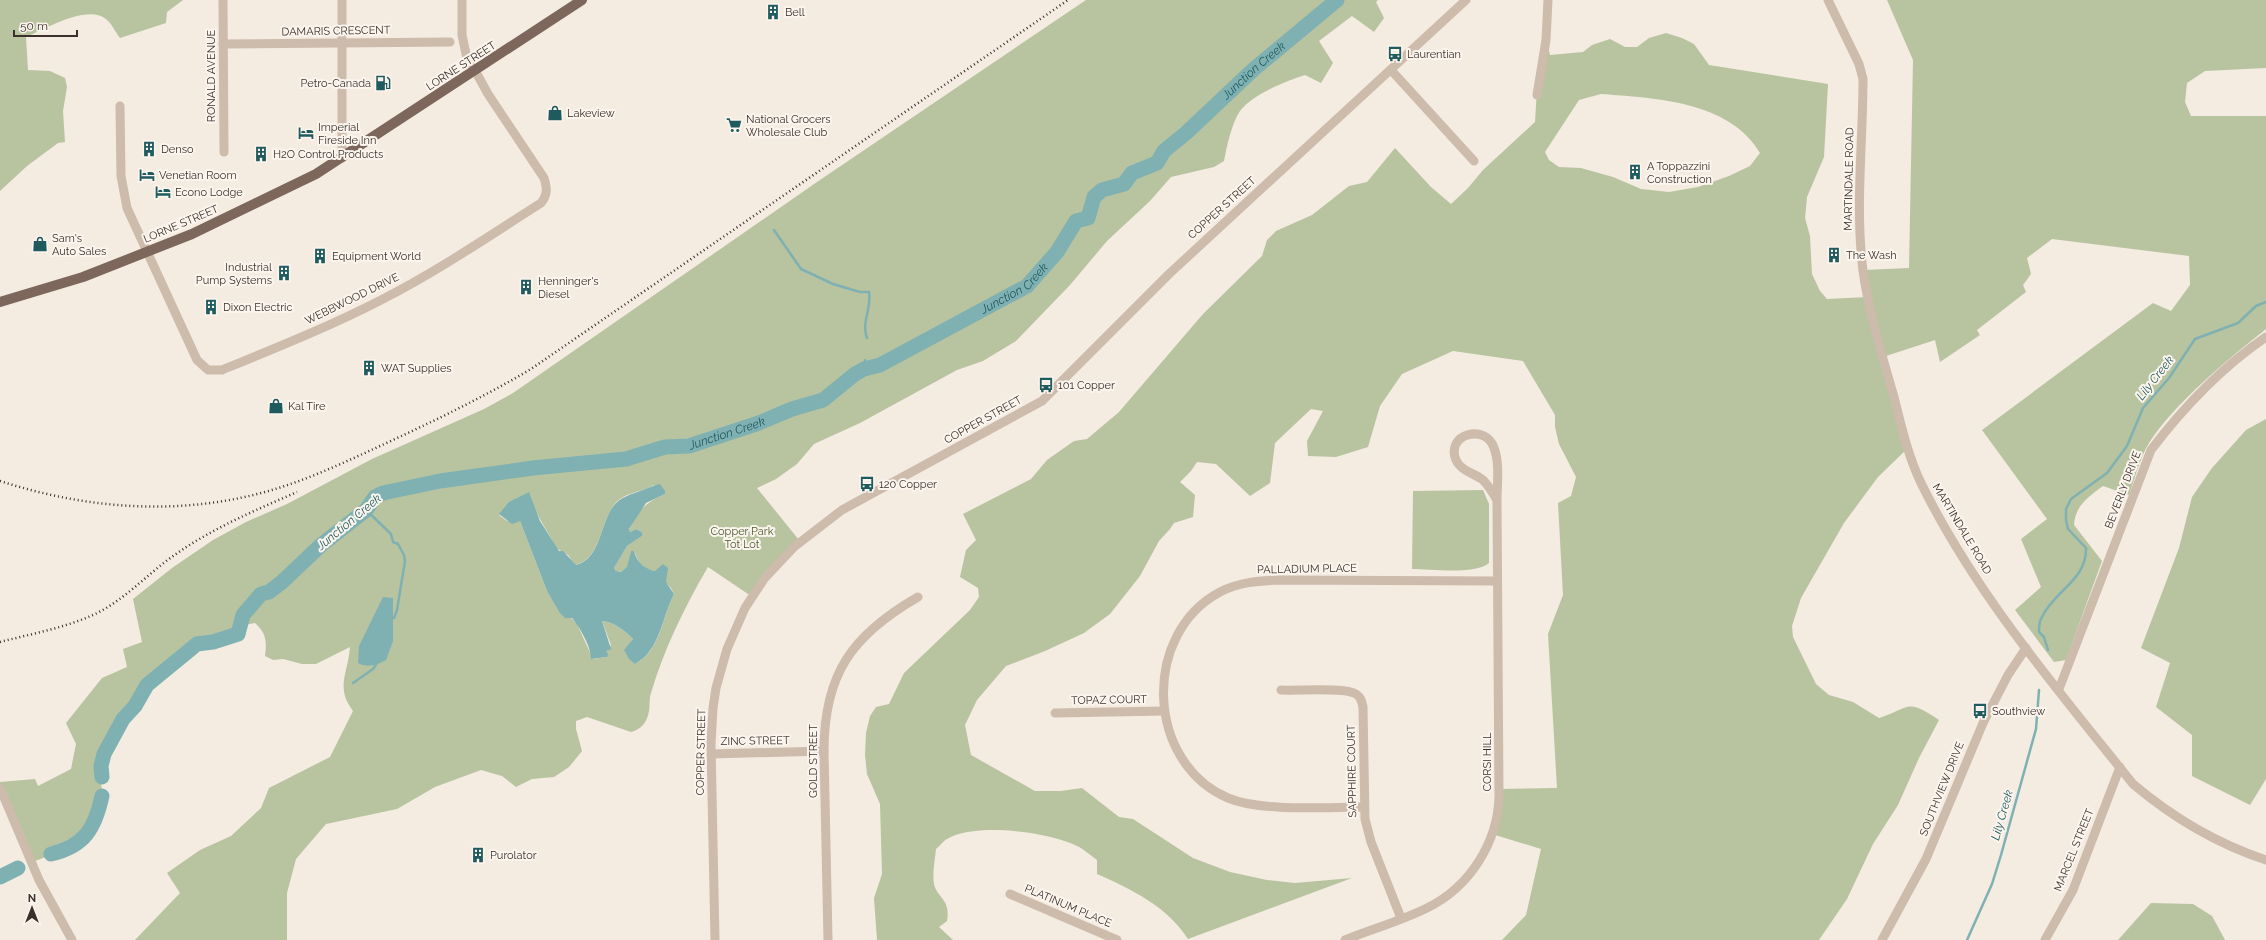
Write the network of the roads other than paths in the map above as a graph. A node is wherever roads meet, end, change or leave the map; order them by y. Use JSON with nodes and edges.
{"nodes":[{"id":1,"x":223,"y":0,"type":"edge"},
{"id":2,"x":342,"y":0,"type":"edge"},
{"id":3,"x":462,"y":0,"type":"edge"},
{"id":4,"x":582,"y":0,"type":"edge"},
{"id":5,"x":1466,"y":0,"type":"edge"},
{"id":6,"x":1548,"y":0,"type":"edge"},
{"id":7,"x":1828,"y":0,"type":"edge"},
{"id":8,"x":450,"y":42,"type":"dead end"},
{"id":9,"x":342,"y":43,"type":"junction"},
{"id":10,"x":223,"y":44,"type":"junction"},
{"id":11,"x":476,"y":70,"type":"junction"},
{"id":12,"x":1391,"y":70,"type":"junction"},
{"id":13,"x":1537,"y":94,"type":"dead end"},
{"id":14,"x":120,"y":106,"type":"dead end"},
{"id":15,"x":224,"y":152,"type":"dead end"},
{"id":16,"x":342,"y":158,"type":"junction"},
{"id":17,"x":1474,"y":161,"type":"dead end"},
{"id":18,"x":147,"y":252,"type":"junction"},
{"id":19,"x":0,"y":302,"type":"edge"},
{"id":20,"x":2266,"y":337,"type":"edge"},
{"id":21,"x":1497,"y":500,"type":"junction"},
{"id":22,"x":1498,"y":581,"type":"junction"},
{"id":23,"x":918,"y":597,"type":"dead end"},
{"id":24,"x":2026,"y":648,"type":"junction"},
{"id":25,"x":2059,"y":689,"type":"junction"},
{"id":26,"x":1281,"y":690,"type":"dead end"},
{"id":27,"x":1164,"y":711,"type":"junction"},
{"id":28,"x":1055,"y":713,"type":"dead end"},
{"id":29,"x":824,"y":752,"type":"junction"},
{"id":30,"x":711,"y":754,"type":"junction"},
{"id":31,"x":2120,"y":767,"type":"junction"},
{"id":32,"x":0,"y":788,"type":"edge"},
{"id":33,"x":1364,"y":807,"type":"junction"},
{"id":34,"x":2266,"y":860,"type":"edge"},
{"id":35,"x":1010,"y":894,"type":"dead end"},
{"id":36,"x":1401,"y":918,"type":"junction"},
{"id":37,"x":72,"y":940,"type":"edge"},
{"id":38,"x":715,"y":940,"type":"edge"},
{"id":39,"x":828,"y":940,"type":"edge"},
{"id":40,"x":1117,"y":940,"type":"edge"},
{"id":41,"x":1345,"y":940,"type":"edge"},
{"id":42,"x":1882,"y":940,"type":"edge"},
{"id":43,"x":2045,"y":940,"type":"edge"}],
"edges":[{"from":1,"to":10,"type":"street","name":"RONALD AVENUE"},
{"from":2,"to":9,"type":"street"},
{"from":3,"to":11,"type":"street"},
{"from":4,"to":11,"type":"main road","name":"LORNE STREET"},
{"from":5,"to":12,"type":"street","name":"COPPER STREET"},
{"from":6,"to":13,"type":"street"},
{"from":7,"to":24,"type":"street","name":"MARTINDALE ROAD"},
{"from":8,"to":9,"type":"street","name":"DAMARIS CRESCENT"},
{"from":9,"to":10,"type":"street","name":"DAMARIS CRESCENT"},
{"from":9,"to":16,"type":"street"},
{"from":10,"to":15,"type":"street","name":"RONALD AVENUE"},
{"from":11,"to":16,"type":"main road","name":"LORNE STREET"},
{"from":11,"to":18,"type":"street","name":"WEBBWOOD DRIVE"},
{"from":12,"to":17,"type":"street"},
{"from":12,"to":30,"type":"street","name":"COPPER STREET"},
{"from":14,"to":18,"type":"street"},
{"from":16,"to":18,"type":"main road","name":"LORNE STREET"},
{"from":18,"to":19,"type":"main road","name":"LORNE STREET"},
{"from":20,"to":25,"type":"street","name":"BEVERLY DRIVE"},
{"from":21,"to":21,"type":"street","name":"CORSI HILL"},
{"from":21,"to":22,"type":"street","name":"CORSI HILL"},
{"from":22,"to":27,"type":"street","name":"PALLADIUM PLACE"},
{"from":22,"to":36,"type":"street","name":"CORSI HILL"},
{"from":23,"to":29,"type":"street","name":"GOLD STREET"},
{"from":24,"to":25,"type":"street","name":"MARTINDALE ROAD"},
{"from":24,"to":42,"type":"street","name":"SOUTHVIEW DRIVE"},
{"from":25,"to":31,"type":"street","name":"MARTINDALE ROAD"},
{"from":26,"to":33,"type":"street","name":"SAPPHIRE COURT"},
{"from":27,"to":28,"type":"street","name":"TOPAZ COURT"},
{"from":27,"to":33,"type":"street","name":"PALLADIUM PLACE"},
{"from":29,"to":30,"type":"street","name":"ZINC STREET"},
{"from":29,"to":39,"type":"street","name":"GOLD STREET"},
{"from":30,"to":38,"type":"street","name":"COPPER STREET"},
{"from":31,"to":34,"type":"street","name":"MARTINDALE ROAD"},
{"from":31,"to":43,"type":"street","name":"MARCEL STREET"},
{"from":32,"to":37,"type":"street"},
{"from":33,"to":36,"type":"street","name":"SAPPHIRE COURT"},
{"from":35,"to":40,"type":"street","name":"PLATINUM PLACE"},
{"from":36,"to":41,"type":"street","name":"CORSI HILL"}]}
